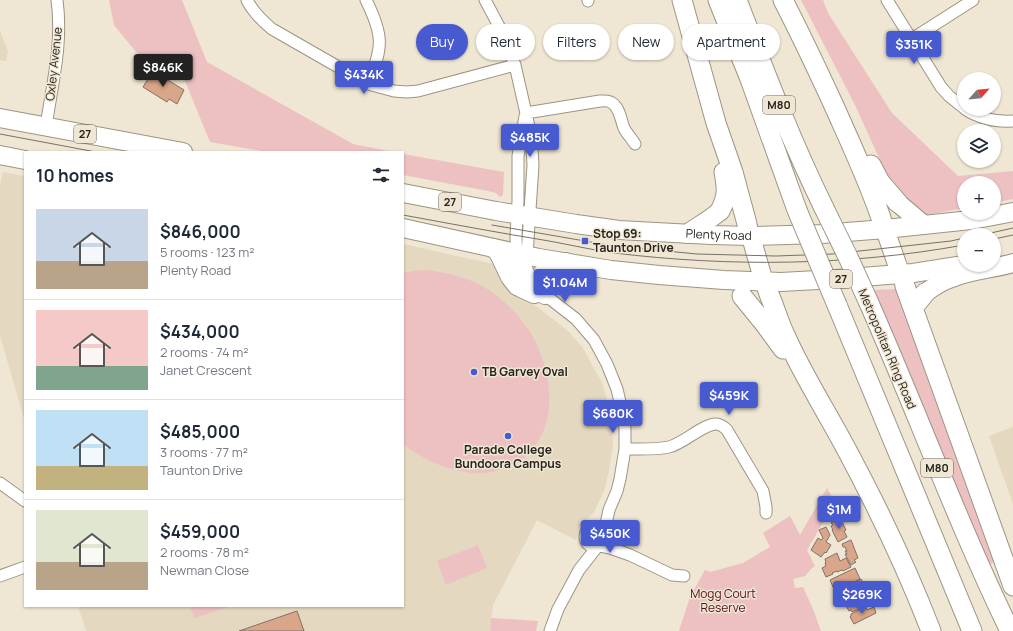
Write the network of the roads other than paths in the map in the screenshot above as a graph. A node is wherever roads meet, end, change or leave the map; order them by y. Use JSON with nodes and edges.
{"nodes":[{"id":1,"x":57,"y":0,"type":"edge"},
{"id":2,"x":247,"y":0,"type":"edge"},
{"id":3,"x":366,"y":0,"type":"edge"},
{"id":4,"x":485,"y":0,"type":"edge"},
{"id":5,"x":682,"y":0,"type":"edge"},
{"id":6,"x":718,"y":0,"type":"edge"},
{"id":7,"x":737,"y":0,"type":"edge"},
{"id":8,"x":783,"y":0,"type":"edge"},
{"id":9,"x":887,"y":0,"type":"edge"},
{"id":10,"x":973,"y":0,"type":"edge"},
{"id":11,"x":802,"y":37,"type":"junction"},
{"id":12,"x":912,"y":39,"type":"junction"},
{"id":13,"x":515,"y":65,"type":"junction"},
{"id":14,"x":368,"y":84,"type":"junction"},
{"id":15,"x":957,"y":102,"type":"edge"},
{"id":16,"x":526,"y":113,"type":"junction"},
{"id":17,"x":979,"y":116,"type":"edge"},
{"id":18,"x":0,"y":118,"type":"edge"},
{"id":19,"x":1013,"y":121,"type":"edge"},
{"id":20,"x":716,"y":123,"type":"junction"},
{"id":21,"x":46,"y":127,"type":"junction"},
{"id":22,"x":635,"y":144,"type":"dead end"},
{"id":23,"x":178,"y":151,"type":"edge"},
{"id":24,"x":0,"y":156,"type":"edge"},
{"id":25,"x":24,"y":160,"type":"edge"},
{"id":26,"x":404,"y":193,"type":"edge"},
{"id":27,"x":898,"y":203,"type":"joint"},
{"id":28,"x":524,"y":209,"type":"junction"},
{"id":29,"x":720,"y":211,"type":"joint"},
{"id":30,"x":1013,"y":212,"type":"edge"},
{"id":31,"x":883,"y":223,"type":"junction"},
{"id":32,"x":924,"y":225,"type":"junction"},
{"id":33,"x":404,"y":228,"type":"edge"},
{"id":34,"x":749,"y":230,"type":"junction"},
{"id":35,"x":687,"y":234,"type":"junction"},
{"id":36,"x":493,"y":248,"type":"junction"},
{"id":37,"x":521,"y":254,"type":"junction"},
{"id":38,"x":1013,"y":254,"type":"edge"},
{"id":39,"x":1001,"y":257,"type":"edge"},
{"id":40,"x":566,"y":262,"type":"junction"},
{"id":41,"x":1013,"y":263,"type":"edge"},
{"id":42,"x":957,"y":266,"type":"edge"},
{"id":43,"x":724,"y":280,"type":"junction"},
{"id":44,"x":903,"y":280,"type":"junction"},
{"id":45,"x":766,"y":288,"type":"junction"},
{"id":46,"x":925,"y":293,"type":"joint"},
{"id":47,"x":539,"y":294,"type":"junction"},
{"id":48,"x":742,"y":296,"type":"joint"},
{"id":49,"x":913,"y":308,"type":"junction"},
{"id":50,"x":842,"y":441,"type":"junction"},
{"id":51,"x":625,"y":449,"type":"junction"},
{"id":52,"x":0,"y":484,"type":"edge"},
{"id":53,"x":24,"y":500,"type":"edge"},
{"id":54,"x":609,"y":510,"type":"junction"},
{"id":55,"x":766,"y":513,"type":"dead end"},
{"id":56,"x":593,"y":528,"type":"junction"},
{"id":57,"x":605,"y":534,"type":"junction"},
{"id":58,"x":587,"y":542,"type":"junction"},
{"id":59,"x":598,"y":546,"type":"junction"},
{"id":60,"x":630,"y":555,"type":"junction"},
{"id":61,"x":24,"y":567,"type":"edge"},
{"id":62,"x":579,"y":570,"type":"junction"},
{"id":63,"x":0,"y":576,"type":"edge"},
{"id":64,"x":684,"y":576,"type":"dead end"},
{"id":65,"x":1013,"y":586,"type":"edge"},
{"id":66,"x":550,"y":631,"type":"edge"},
{"id":67,"x":931,"y":631,"type":"edge"},
{"id":68,"x":972,"y":631,"type":"edge"},
{"id":69,"x":1010,"y":631,"type":"edge"}],
"edges":[{"from":1,"to":21,"type":"street","name":"Oxley Avenue"},
{"from":2,"to":14,"type":"street"},
{"from":3,"to":14,"type":"street"},
{"from":4,"to":13,"type":"street"},
{"from":5,"to":20,"type":"highway"},
{"from":6,"to":68,"type":"highway","number":"M80","bridge":true},
{"from":7,"to":69,"type":"highway","name":"Metropolitan Ring Road","number":"M80","bridge":true},
{"from":8,"to":11,"type":"highway"},
{"from":9,"to":12,"type":"street"},
{"from":10,"to":12,"type":"street"},
{"from":11,"to":27,"type":"highway"},
{"from":11,"to":31,"type":"highway"},
{"from":12,"to":15,"type":"street"},
{"from":13,"to":14,"type":"street"},
{"from":13,"to":16,"type":"street"},
{"from":16,"to":22,"type":"street"},
{"from":16,"to":28,"type":"street"},
{"from":17,"to":19,"type":"street"},
{"from":18,"to":21,"type":"highway","number":"27"},
{"from":20,"to":29,"type":"highway"},
{"from":20,"to":34,"type":"highway"},
{"from":21,"to":23,"type":"highway","number":"27"},
{"from":24,"to":25,"type":"highway"},
{"from":26,"to":28,"type":"highway","name":"Plenty Road","number":"27"},
{"from":27,"to":32,"type":"highway"},
{"from":28,"to":35,"type":"highway","name":"Plenty Road","number":"27"},
{"from":28,"to":37,"type":"street"},
{"from":29,"to":35,"type":"highway"},
{"from":30,"to":32,"type":"highway","name":"Plenty Road","number":"27"},
{"from":31,"to":32,"type":"highway","name":"Plenty Road","number":"27"},
{"from":31,"to":34,"type":"highway","name":"Plenty Road","number":"27"},
{"from":31,"to":44,"type":"highway"},
{"from":33,"to":36,"type":"highway","number":"27"},
{"from":34,"to":35,"type":"highway","name":"Plenty Road","number":"27"},
{"from":34,"to":45,"type":"highway"},
{"from":36,"to":37,"type":"highway","number":"27"},
{"from":36,"to":47,"type":"highway"},
{"from":37,"to":40,"type":"highway","number":"27"},
{"from":37,"to":47,"type":"street"},
{"from":38,"to":39,"type":"highway"},
{"from":40,"to":43,"type":"highway","number":"27"},
{"from":40,"to":47,"type":"highway"},
{"from":41,"to":46,"type":"highway"},
{"from":42,"to":44,"type":"highway","number":"27"},
{"from":43,"to":45,"type":"highway","number":"27"},
{"from":43,"to":48,"type":"highway"},
{"from":44,"to":45,"type":"highway","number":"27"},
{"from":44,"to":49,"type":"highway"},
{"from":45,"to":50,"type":"highway"},
{"from":46,"to":49,"type":"highway"},
{"from":47,"to":51,"type":"street"},
{"from":48,"to":50,"type":"highway"},
{"from":49,"to":65,"type":"highway"},
{"from":50,"to":67,"type":"highway"},
{"from":51,"to":54,"type":"street"},
{"from":51,"to":55,"type":"street"},
{"from":52,"to":53,"type":"street"},
{"from":54,"to":56,"type":"street"},
{"from":54,"to":57,"type":"street"},
{"from":56,"to":57,"type":"street"},
{"from":56,"to":58,"type":"street"},
{"from":57,"to":59,"type":"street"},
{"from":57,"to":60,"type":"street"},
{"from":58,"to":59,"type":"street"},
{"from":58,"to":62,"type":"street"},
{"from":59,"to":60,"type":"street"},
{"from":59,"to":62,"type":"street"},
{"from":60,"to":64,"type":"street"},
{"from":61,"to":63,"type":"street"},
{"from":62,"to":66,"type":"street"}]}
